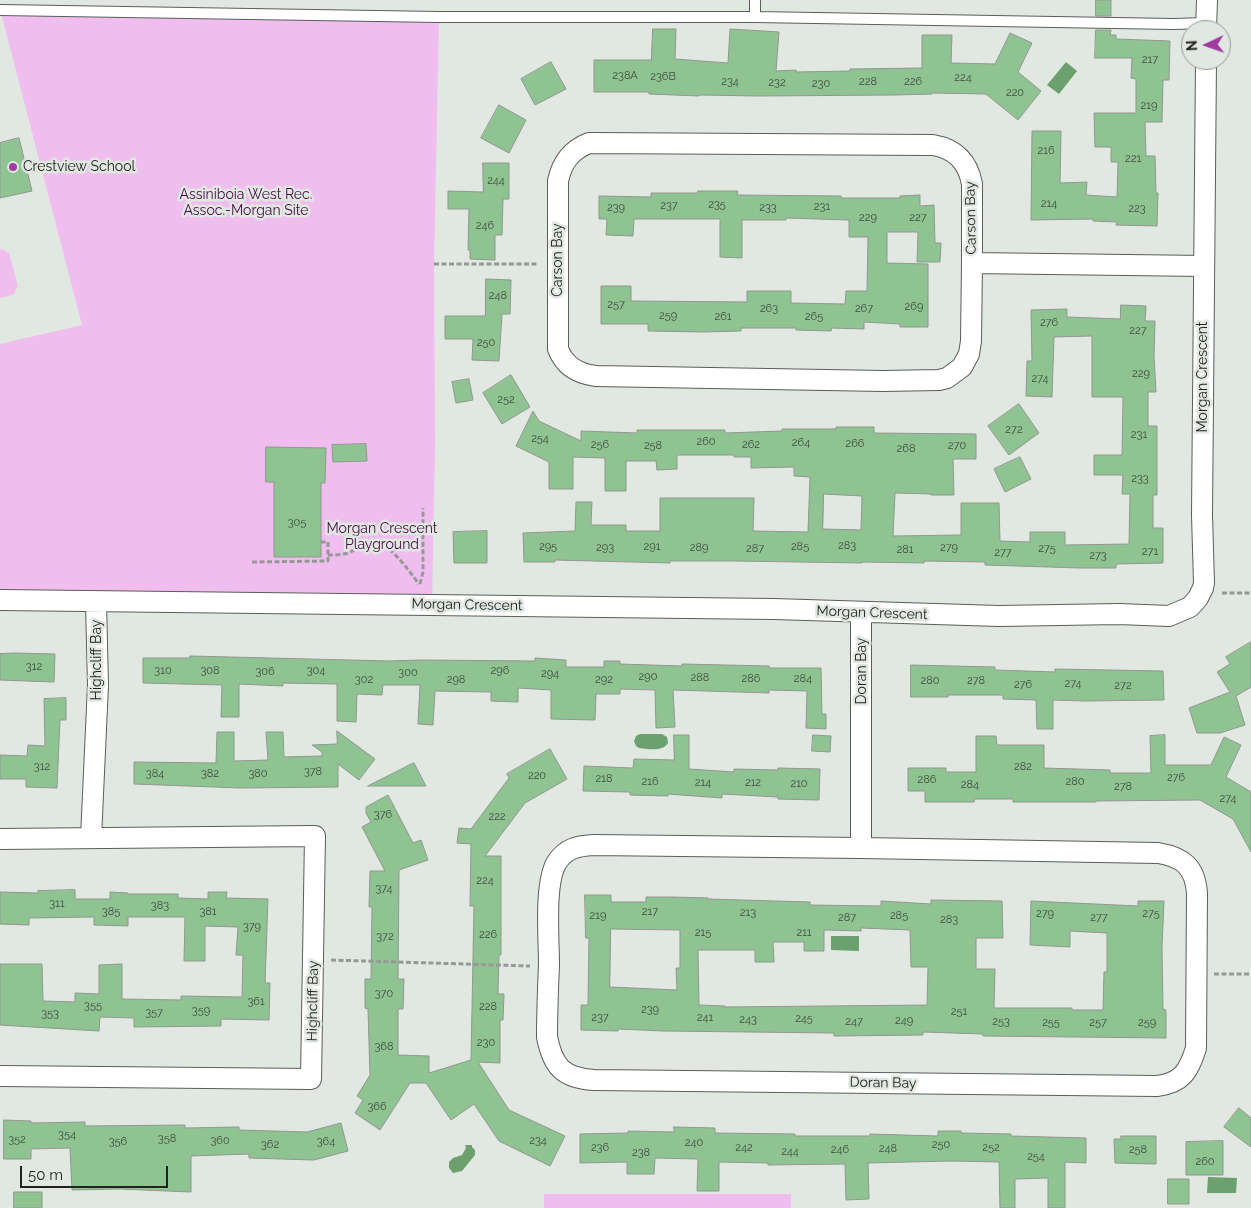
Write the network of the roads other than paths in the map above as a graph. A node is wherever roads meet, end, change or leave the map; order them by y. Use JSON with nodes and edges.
{"nodes":[{"id":1,"x":755,"y":0,"type":"edge"},
{"id":2,"x":1206,"y":0,"type":"edge"},
{"id":3,"x":0,"y":10,"type":"edge"},
{"id":4,"x":755,"y":17,"type":"junction"},
{"id":5,"x":1206,"y":20,"type":"edge"},
{"id":6,"x":1181,"y":25,"type":"edge"},
{"id":7,"x":1206,"y":70,"type":"edge"},
{"id":8,"x":972,"y":263,"type":"junction"},
{"id":9,"x":1204,"y":266,"type":"junction"},
{"id":10,"x":0,"y":600,"type":"edge"},
{"id":11,"x":96,"y":602,"type":"junction"},
{"id":12,"x":861,"y":613,"type":"junction"},
{"id":13,"x":91,"y":838,"type":"junction"},
{"id":14,"x":0,"y":839,"type":"edge"},
{"id":15,"x":861,"y":848,"type":"junction"},
{"id":16,"x":0,"y":1076,"type":"edge"}],
"edges":[{"from":1,"to":4,"type":"lane"},
{"from":2,"to":5,"type":"street"},
{"from":3,"to":4,"type":"lane"},
{"from":4,"to":6,"type":"lane"},
{"from":7,"to":9,"type":"street","name":"Morgan Crescent"},
{"from":8,"to":8,"type":"street","name":"Carson Bay"},
{"from":8,"to":9,"type":"street","name":"Carson Bay"},
{"from":9,"to":12,"type":"street","name":"Morgan Crescent"},
{"from":10,"to":11,"type":"street","name":"Morgan Crescent"},
{"from":11,"to":12,"type":"street","name":"Morgan Crescent"},
{"from":11,"to":13,"type":"street","name":"Highcliff Bay"},
{"from":12,"to":15,"type":"street","name":"Doran Bay"},
{"from":13,"to":14,"type":"street","name":"Highcliff Bay"},
{"from":13,"to":16,"type":"street","name":"Highcliff Bay"},
{"from":15,"to":15,"type":"street","name":"Doran Bay"}]}
